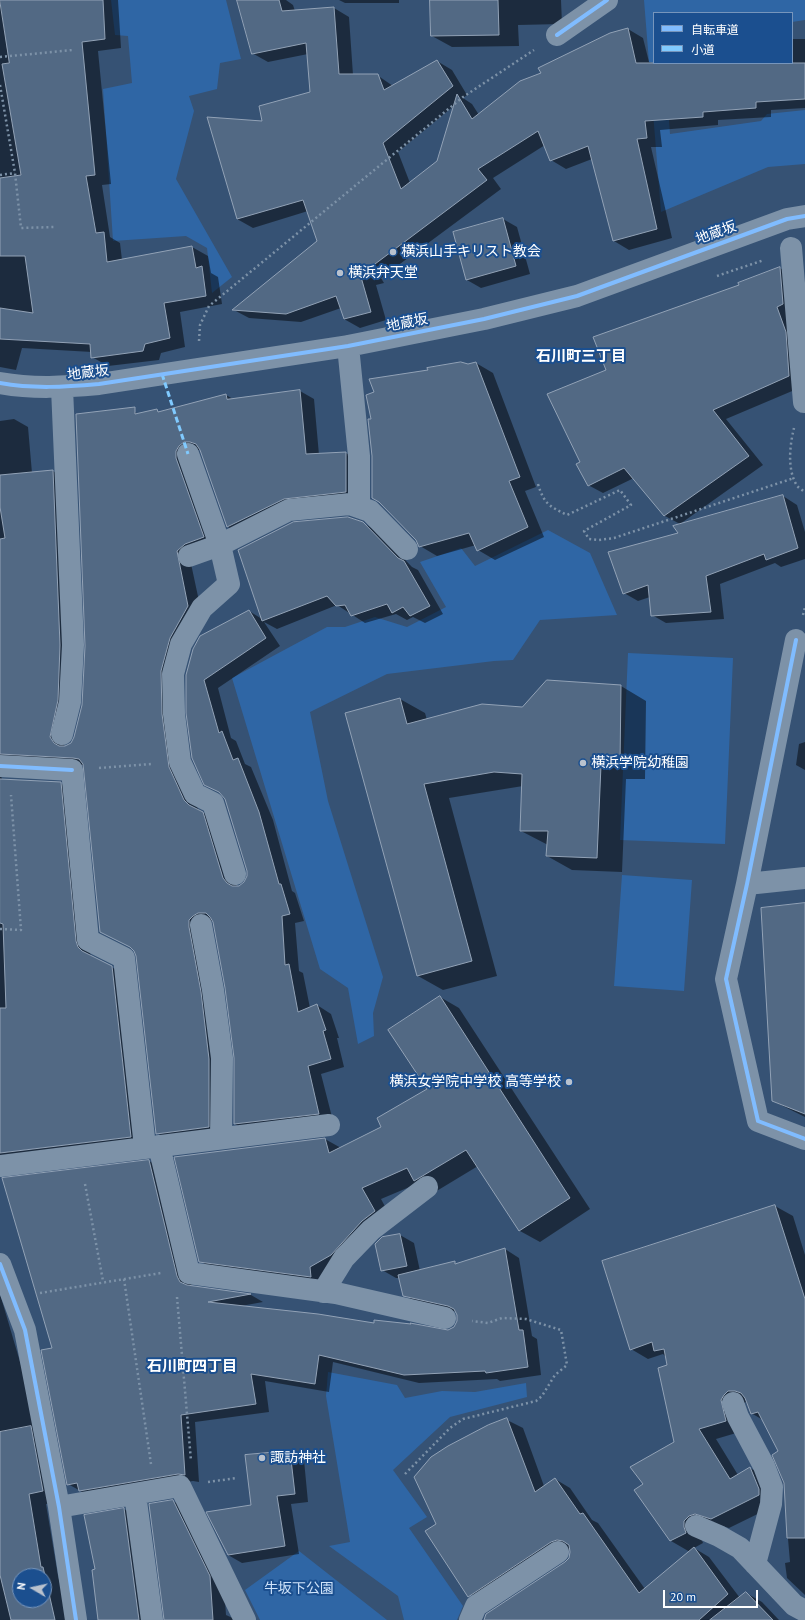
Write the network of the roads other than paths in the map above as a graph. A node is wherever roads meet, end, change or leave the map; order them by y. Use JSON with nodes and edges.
{"nodes":[{"id":1,"x":607,"y":0,"type":"edge"},
{"id":2,"x":558,"y":35,"type":"road end"},
{"id":3,"x":805,"y":216,"type":"edge"},
{"id":4,"x":791,"y":248,"type":"dead end"},
{"id":5,"x":348,"y":346,"type":"junction"},
{"id":6,"x":0,"y":383,"type":"edge"},
{"id":7,"x":62,"y":388,"type":"junction"},
{"id":8,"x":804,"y":402,"type":"road end"},
{"id":9,"x":188,"y":454,"type":"dead end"},
{"id":10,"x":359,"y":507,"type":"junction"},
{"id":11,"x":220,"y":545,"type":"junction"},
{"id":12,"x":407,"y":550,"type":"dead end"},
{"id":13,"x":188,"y":556,"type":"dead end"},
{"id":14,"x":796,"y":640,"type":"dead end"},
{"id":15,"x":62,"y":734,"type":"dead end"},
{"id":16,"x":5,"y":767,"type":"edge"},
{"id":17,"x":235,"y":874,"type":"dead end"},
{"id":18,"x":805,"y":878,"type":"edge"},
{"id":19,"x":747,"y":884,"type":"junction"},
{"id":20,"x":201,"y":925,"type":"dead end"},
{"id":21,"x":329,"y":1125,"type":"dead end"},
{"id":22,"x":221,"y":1138,"type":"junction"},
{"id":23,"x":805,"y":1139,"type":"edge"},
{"id":24,"x":152,"y":1147,"type":"junction"},
{"id":25,"x":0,"y":1166,"type":"edge"},
{"id":26,"x":427,"y":1187,"type":"dead end"},
{"id":27,"x":0,"y":1264,"type":"edge"},
{"id":28,"x":323,"y":1292,"type":"junction"},
{"id":29,"x":445,"y":1318,"type":"dead end"},
{"id":30,"x":734,"y":1403,"type":"dead end"},
{"id":31,"x":145,"y":1492,"type":"junction"},
{"id":32,"x":59,"y":1507,"type":"junction"},
{"id":33,"x":696,"y":1526,"type":"dead end"},
{"id":34,"x":558,"y":1552,"type":"dead end"},
{"id":35,"x":755,"y":1564,"type":"junction"},
{"id":36,"x":805,"y":1611,"type":"edge"},
{"id":37,"x":76,"y":1620,"type":"edge"},
{"id":38,"x":152,"y":1620,"type":"edge"},
{"id":39,"x":245,"y":1620,"type":"edge"},
{"id":40,"x":470,"y":1620,"type":"edge"}],
"edges":[{"from":1,"to":2,"type":"street"},
{"from":3,"to":5,"type":"street","name":"地蔵坂"},
{"from":4,"to":8,"type":"street"},
{"from":5,"to":7,"type":"street","name":"地蔵坂"},
{"from":5,"to":10,"type":"street"},
{"from":6,"to":7,"type":"street","name":"地蔵坂"},
{"from":7,"to":15,"type":"street"},
{"from":9,"to":11,"type":"street"},
{"from":10,"to":11,"type":"street"},
{"from":10,"to":12,"type":"street"},
{"from":11,"to":13,"type":"street"},
{"from":11,"to":17,"type":"street"},
{"from":14,"to":19,"type":"street"},
{"from":16,"to":24,"type":"street"},
{"from":18,"to":19,"type":"street"},
{"from":19,"to":23,"type":"street"},
{"from":20,"to":22,"type":"street"},
{"from":21,"to":22,"type":"street"},
{"from":22,"to":24,"type":"street"},
{"from":24,"to":25,"type":"street"},
{"from":24,"to":28,"type":"street"},
{"from":26,"to":28,"type":"street"},
{"from":27,"to":32,"type":"street"},
{"from":28,"to":29,"type":"street"},
{"from":30,"to":35,"type":"street"},
{"from":31,"to":32,"type":"street"},
{"from":31,"to":38,"type":"street"},
{"from":31,"to":39,"type":"street"},
{"from":32,"to":37,"type":"street"},
{"from":33,"to":35,"type":"street"},
{"from":34,"to":40,"type":"street"},
{"from":35,"to":36,"type":"street"}]}
